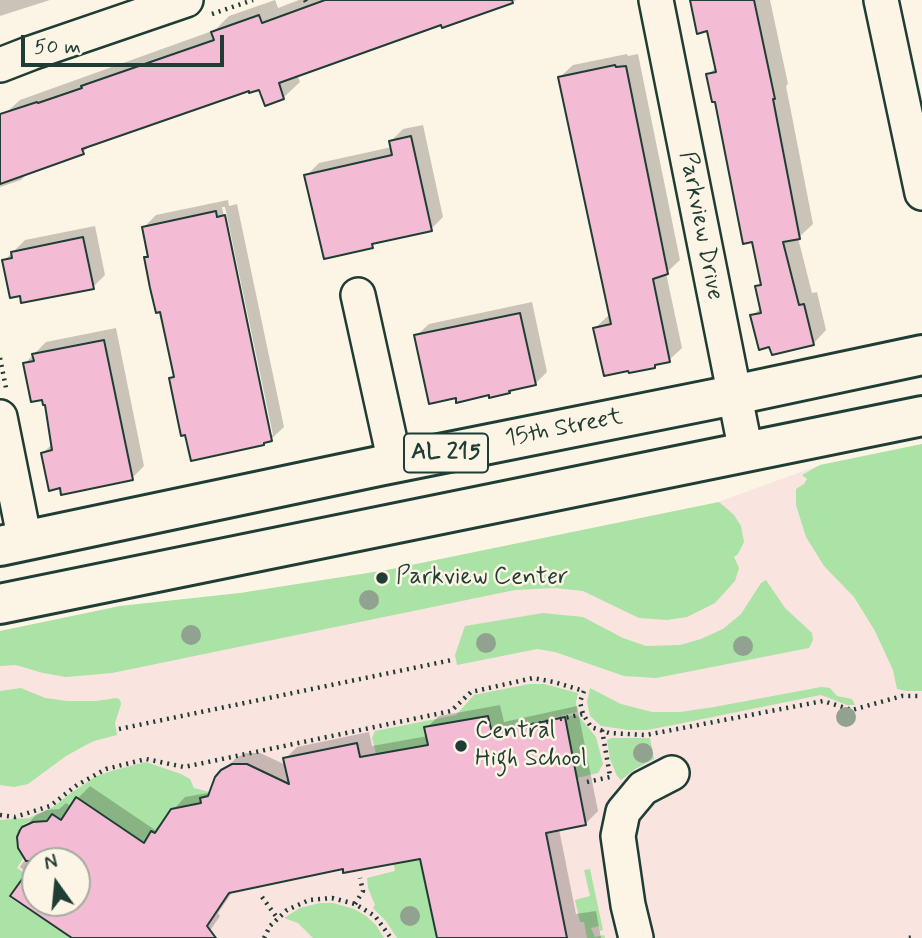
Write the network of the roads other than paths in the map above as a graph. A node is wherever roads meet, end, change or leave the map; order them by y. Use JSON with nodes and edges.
{"nodes":[{"id":1,"x":186,"y":0,"type":"edge"},
{"id":2,"x":656,"y":0,"type":"edge"},
{"id":3,"x":881,"y":0,"type":"edge"},
{"id":4,"x":0,"y":65,"type":"edge"},
{"id":5,"x":922,"y":193,"type":"edge"},
{"id":6,"x":358,"y":295,"type":"dead end"},
{"id":7,"x":922,"y":355,"type":"edge"},
{"id":8,"x":734,"y":395,"type":"junction"},
{"id":9,"x":922,"y":416,"type":"edge"},
{"id":10,"x":0,"y":417,"type":"edge"},
{"id":11,"x":746,"y":452,"type":"junction"},
{"id":12,"x":395,"y":463,"type":"junction"},
{"id":13,"x":12,"y":543,"type":"edge"},
{"id":14,"x":0,"y":604,"type":"edge"},
{"id":15,"x":672,"y":773,"type":"dead end"},
{"id":16,"x":636,"y":938,"type":"edge"}],
"edges":[{"from":1,"to":4,"type":"street"},
{"from":2,"to":8,"type":"street","name":"Parkview Drive"},
{"from":3,"to":5,"type":"street"},
{"from":6,"to":12,"type":"street"},
{"from":7,"to":8,"type":"main road","name":"15th Street","number":"AL 215"},
{"from":8,"to":11,"type":"street","name":"Parkview Drive"},
{"from":8,"to":12,"type":"main road","name":"15th Street","number":"AL 215"},
{"from":9,"to":11,"type":"main road","number":"AL 215"},
{"from":10,"to":13,"type":"street"},
{"from":11,"to":14,"type":"main road","number":"AL 215"},
{"from":12,"to":13,"type":"main road","name":"15th Street","number":"AL 215"},
{"from":15,"to":16,"type":"street"}]}
